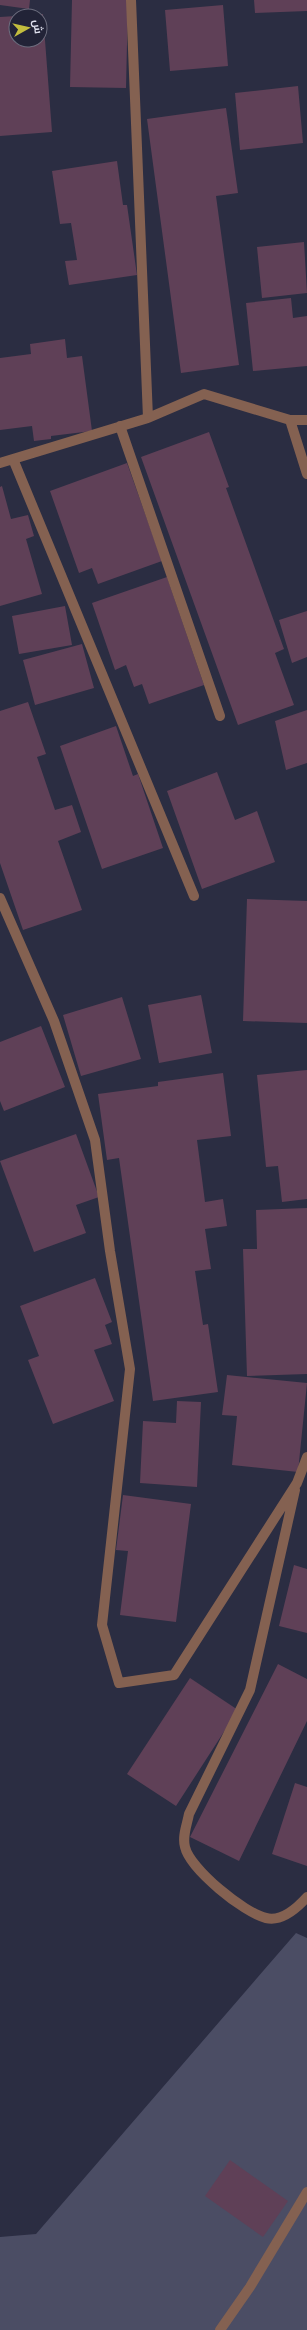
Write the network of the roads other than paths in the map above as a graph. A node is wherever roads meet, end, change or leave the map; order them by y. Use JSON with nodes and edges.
{"nodes":[{"id":1,"x":131,"y":0,"type":"edge"},
{"id":2,"x":148,"y":418,"type":"junction"},
{"id":3,"x":290,"y":420,"type":"junction"},
{"id":4,"x":307,"y":420,"type":"edge"},
{"id":5,"x":120,"y":426,"type":"junction"},
{"id":6,"x":13,"y":459,"type":"junction"},
{"id":7,"x":0,"y":463,"type":"edge"},
{"id":8,"x":307,"y":474,"type":"edge"},
{"id":9,"x":220,"y":716,"type":"dead end"},
{"id":10,"x":194,"y":896,"type":"dead end"},
{"id":11,"x":0,"y":898,"type":"edge"},
{"id":12,"x":307,"y":1458,"type":"edge"},
{"id":13,"x":297,"y":1483,"type":"junction"},
{"id":14,"x":307,"y":1897,"type":"edge"},
{"id":15,"x":307,"y":2192,"type":"edge"},
{"id":16,"x":220,"y":2330,"type":"edge"}],
"edges":[{"from":1,"to":2,"type":"street"},
{"from":2,"to":3,"type":"street"},
{"from":2,"to":5,"type":"street"},
{"from":3,"to":4,"type":"street"},
{"from":3,"to":8,"type":"street"},
{"from":5,"to":6,"type":"street"},
{"from":5,"to":9,"type":"street"},
{"from":6,"to":7,"type":"street"},
{"from":6,"to":10,"type":"street"},
{"from":11,"to":13,"type":"street"},
{"from":12,"to":13,"type":"street"},
{"from":13,"to":14,"type":"street"},
{"from":15,"to":16,"type":"street"}]}
